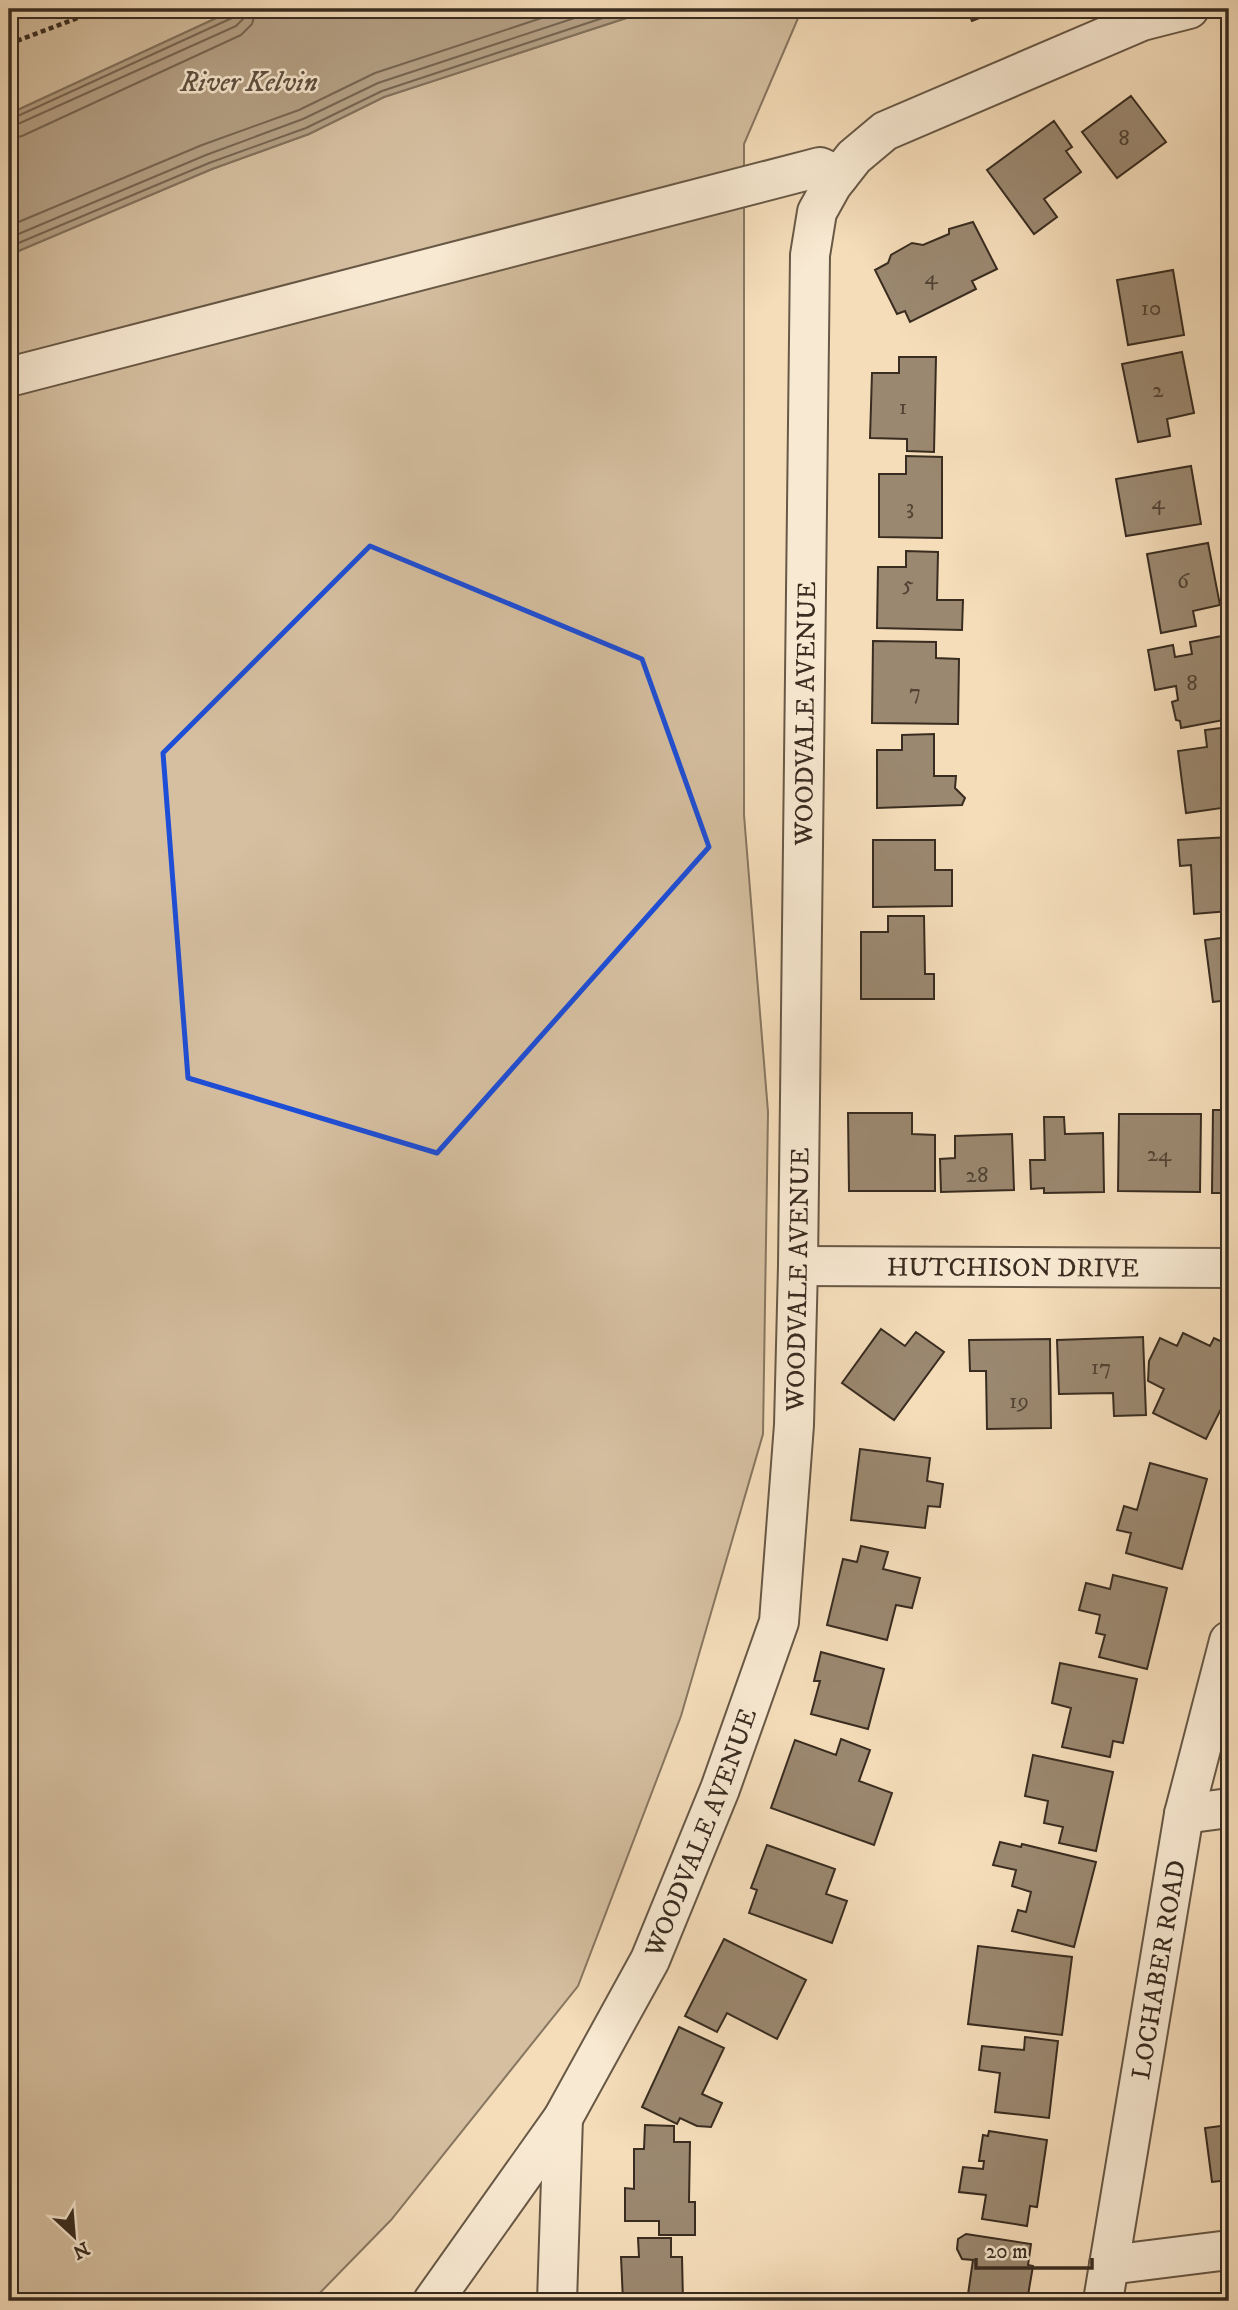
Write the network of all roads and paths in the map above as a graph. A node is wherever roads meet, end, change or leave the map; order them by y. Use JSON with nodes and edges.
{"nodes":[{"id":1,"x":101,"y":9,"type":"edge"},
{"id":2,"x":1189,"y":9,"type":"edge"},
{"id":3,"x":9,"y":44,"type":"edge"},
{"id":4,"x":839,"y":176,"type":"junction"},
{"id":5,"x":9,"y":377,"type":"edge"},
{"id":6,"x":798,"y":1266,"type":"junction"},
{"id":7,"x":1229,"y":1268,"type":"edge"},
{"id":8,"x":1229,"y":1642,"type":"edge"},
{"id":9,"x":1229,"y":1808,"type":"edge"},
{"id":10,"x":1184,"y":1814,"type":"junction"},
{"id":11,"x":563,"y":2118,"type":"junction"},
{"id":12,"x":1229,"y":2250,"type":"edge"},
{"id":13,"x":1106,"y":2283,"type":"edge"},
{"id":14,"x":448,"y":2295,"type":"edge"},
{"id":15,"x":557,"y":2301,"type":"edge"}],
"edges":[{"from":1,"to":3,"type":"path"},
{"from":2,"to":4,"type":"street","name":"WOODVALE AVENUE"},
{"from":4,"to":5,"type":"street"},
{"from":4,"to":6,"type":"street","name":"WOODVALE AVENUE"},
{"from":6,"to":7,"type":"street","name":"HUTCHISON DRIVE"},
{"from":6,"to":11,"type":"street","name":"WOODVALE AVENUE"},
{"from":8,"to":10,"type":"street","name":"LOCHABER ROAD"},
{"from":9,"to":10,"type":"street"},
{"from":10,"to":13,"type":"street","name":"LOCHABER ROAD"},
{"from":11,"to":14,"type":"street","name":"WOODVALE AVENUE"},
{"from":11,"to":15,"type":"street"},
{"from":12,"to":13,"type":"street"}]}
